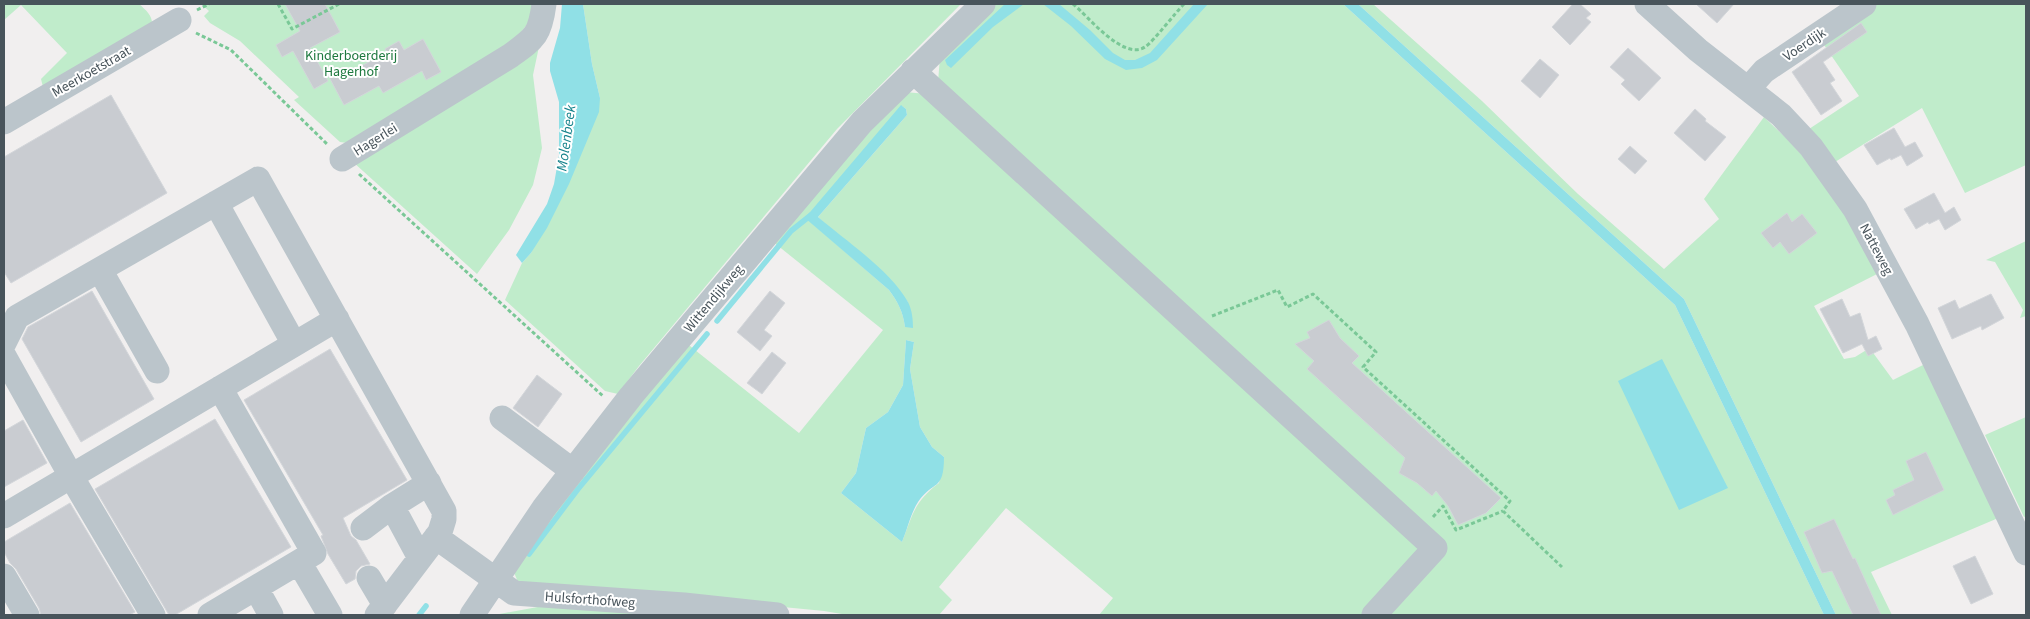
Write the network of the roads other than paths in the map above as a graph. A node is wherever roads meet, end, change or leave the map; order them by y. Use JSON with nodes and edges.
{"nodes":[{"id":1,"x":544,"y":4,"type":"edge"},
{"id":2,"x":983,"y":4,"type":"edge"},
{"id":3,"x":1647,"y":4,"type":"edge"},
{"id":4,"x":1864,"y":4,"type":"edge"},
{"id":5,"x":179,"y":20,"type":"road end"},
{"id":6,"x":913,"y":71,"type":"junction"},
{"id":7,"x":1748,"y":89,"type":"junction"},
{"id":8,"x":4,"y":122,"type":"edge"},
{"id":9,"x":342,"y":159,"type":"road end"},
{"id":10,"x":216,"y":203,"type":"junction"},
{"id":11,"x":100,"y":270,"type":"junction"},
{"id":12,"x":10,"y":316,"type":"edge"},
{"id":13,"x":337,"y":319,"type":"junction"},
{"id":14,"x":4,"y":343,"type":"edge"},
{"id":15,"x":294,"y":344,"type":"junction"},
{"id":16,"x":4,"y":356,"type":"edge"},
{"id":17,"x":157,"y":372,"type":"dead end"},
{"id":18,"x":220,"y":388,"type":"junction"},
{"id":19,"x":502,"y":418,"type":"dead end"},
{"id":20,"x":573,"y":471,"type":"junction"},
{"id":21,"x":71,"y":476,"type":"junction"},
{"id":22,"x":429,"y":484,"type":"junction"},
{"id":23,"x":392,"y":506,"type":"junction"},
{"id":24,"x":4,"y":516,"type":"edge"},
{"id":25,"x":363,"y":528,"type":"dead end"},
{"id":26,"x":436,"y":537,"type":"junction"},
{"id":27,"x":2026,"y":553,"type":"edge"},
{"id":28,"x":420,"y":558,"type":"junction"},
{"id":29,"x":299,"y":562,"type":"junction"},
{"id":30,"x":4,"y":576,"type":"edge"},
{"id":31,"x":369,"y":578,"type":"dead end"},
{"id":32,"x":259,"y":579,"type":"junction"},
{"id":33,"x":497,"y":580,"type":"junction"},
{"id":34,"x":381,"y":610,"type":"edge"},
{"id":35,"x":27,"y":615,"type":"edge"},
{"id":36,"x":153,"y":615,"type":"edge"},
{"id":37,"x":210,"y":615,"type":"edge"},
{"id":38,"x":272,"y":615,"type":"edge"},
{"id":39,"x":330,"y":615,"type":"edge"},
{"id":40,"x":472,"y":615,"type":"edge"},
{"id":41,"x":776,"y":615,"type":"edge"},
{"id":42,"x":1374,"y":615,"type":"edge"}],
"edges":[{"from":1,"to":9,"type":"street","name":"Hagerlei"},
{"from":2,"to":6,"type":"street","name":"Wittendijkweg"},
{"from":3,"to":7,"type":"street","name":"Natteweg"},
{"from":4,"to":7,"type":"street","name":"Voerdijk"},
{"from":5,"to":8,"type":"street","name":"Meerkoetstraat"},
{"from":6,"to":20,"type":"street","name":"Wittendijkweg"},
{"from":6,"to":42,"type":"street"},
{"from":7,"to":27,"type":"street","name":"Natteweg"},
{"from":10,"to":11,"type":"street"},
{"from":10,"to":13,"type":"street"},
{"from":10,"to":15,"type":"street"},
{"from":11,"to":12,"type":"street"},
{"from":11,"to":17,"type":"street"},
{"from":12,"to":14,"type":"street"},
{"from":13,"to":15,"type":"street"},
{"from":13,"to":22,"type":"street"},
{"from":15,"to":18,"type":"street"},
{"from":16,"to":21,"type":"street"},
{"from":18,"to":21,"type":"street"},
{"from":18,"to":29,"type":"street"},
{"from":19,"to":20,"type":"street"},
{"from":20,"to":33,"type":"street","name":"Wittendijkweg"},
{"from":21,"to":24,"type":"street"},
{"from":21,"to":36,"type":"street"},
{"from":22,"to":23,"type":"street"},
{"from":22,"to":26,"type":"street"},
{"from":23,"to":25,"type":"street"},
{"from":23,"to":28,"type":"street"},
{"from":26,"to":28,"type":"street"},
{"from":26,"to":33,"type":"street","name":"Hulsforthofweg"},
{"from":28,"to":34,"type":"street"},
{"from":29,"to":32,"type":"street"},
{"from":29,"to":39,"type":"street"},
{"from":30,"to":35,"type":"street"},
{"from":31,"to":34,"type":"street"},
{"from":32,"to":37,"type":"street"},
{"from":32,"to":38,"type":"street"},
{"from":33,"to":40,"type":"street","name":"Wittendijkweg"},
{"from":33,"to":41,"type":"street","name":"Hulsforthofweg"}]}
